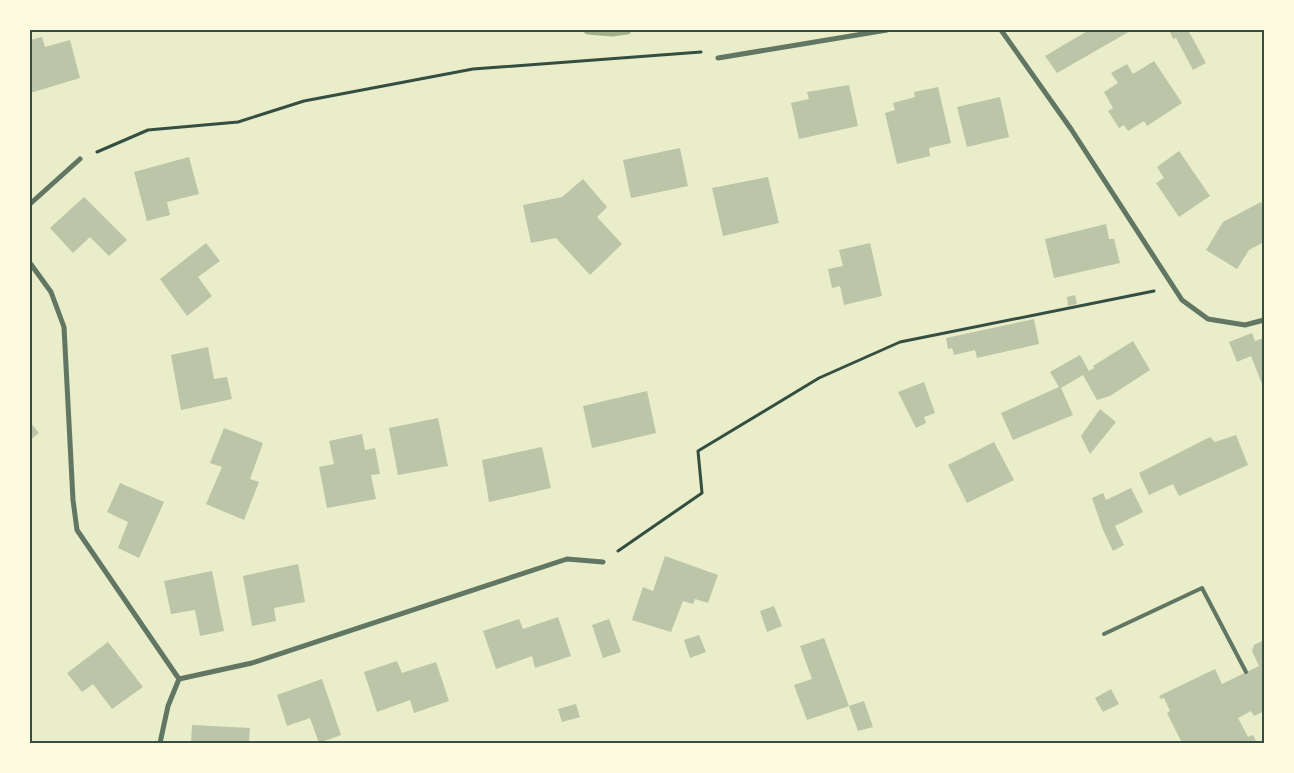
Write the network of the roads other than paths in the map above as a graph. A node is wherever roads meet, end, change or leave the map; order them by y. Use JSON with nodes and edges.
{"nodes":[{"id":1,"x":886,"y":30,"type":"edge"},
{"id":2,"x":1001,"y":30,"type":"edge"},
{"id":3,"x":718,"y":58,"type":"road end"},
{"id":4,"x":80,"y":159,"type":"road end"},
{"id":5,"x":30,"y":204,"type":"edge"},
{"id":6,"x":30,"y":263,"type":"edge"},
{"id":7,"x":1264,"y":320,"type":"edge"},
{"id":8,"x":603,"y":562,"type":"road end"},
{"id":9,"x":1104,"y":634,"type":"dead end"},
{"id":10,"x":1246,"y":672,"type":"dead end"},
{"id":11,"x":179,"y":679,"type":"junction"},
{"id":12,"x":160,"y":743,"type":"edge"}],
"edges":[{"from":1,"to":3,"type":"street"},
{"from":2,"to":7,"type":"street"},
{"from":4,"to":5,"type":"street"},
{"from":6,"to":11,"type":"street"},
{"from":8,"to":11,"type":"street"},
{"from":9,"to":10,"type":"lane"},
{"from":11,"to":12,"type":"street"}]}
